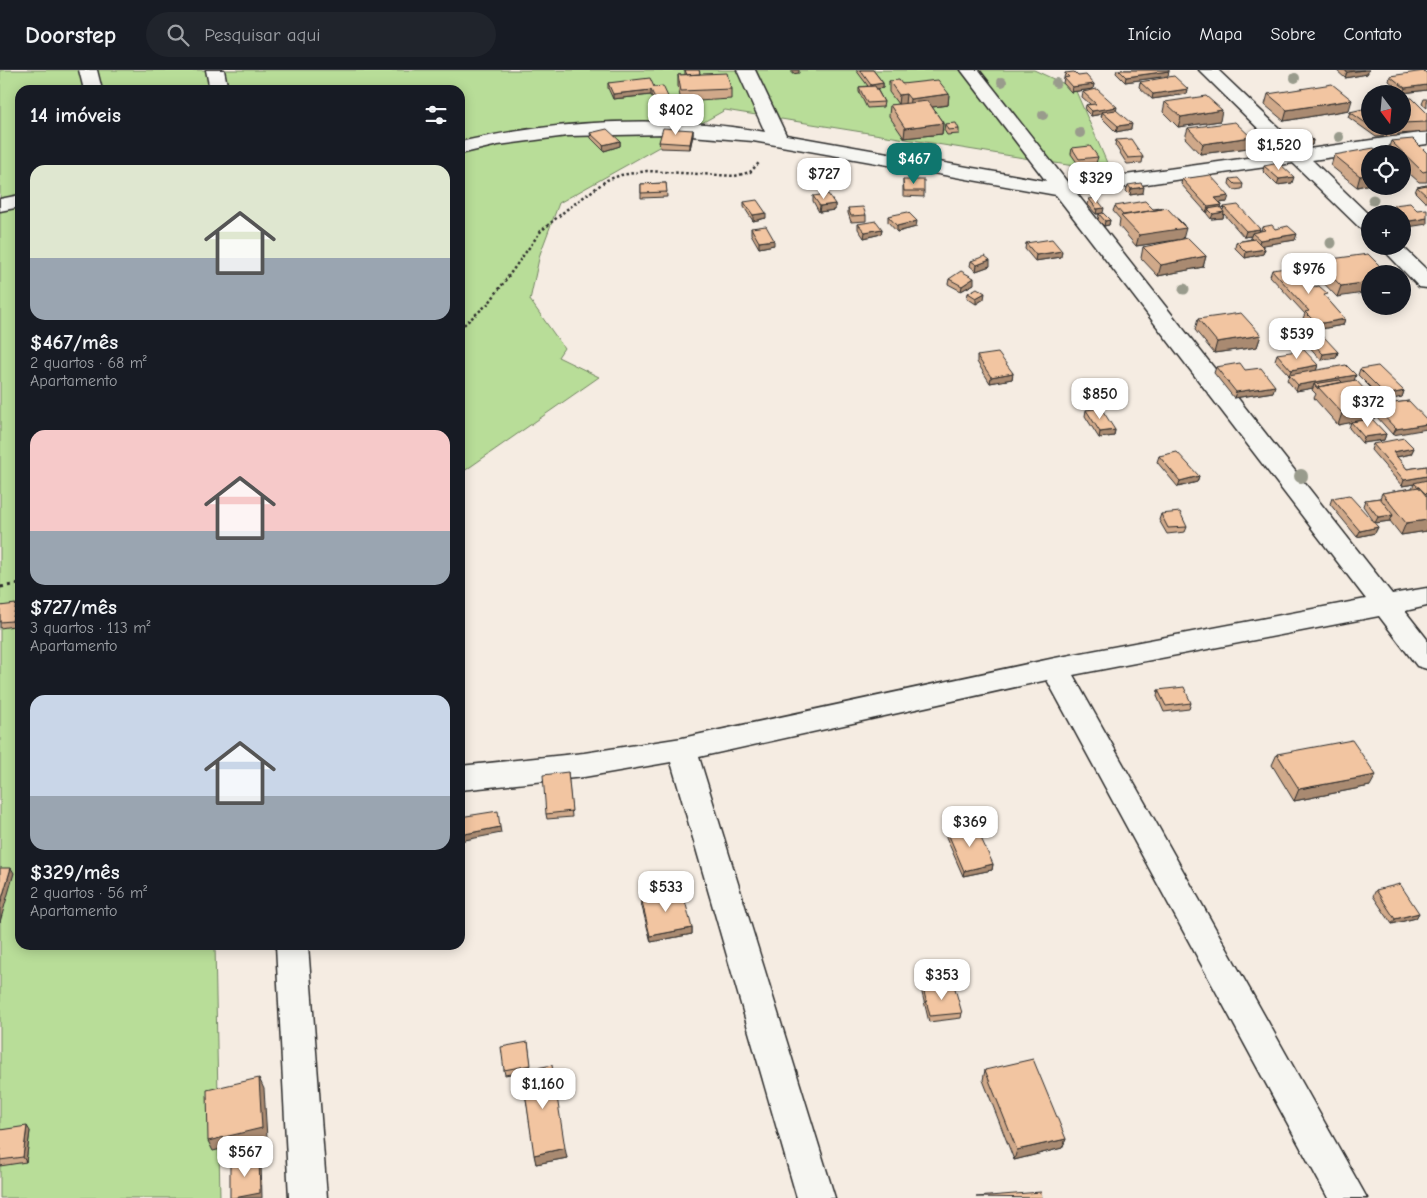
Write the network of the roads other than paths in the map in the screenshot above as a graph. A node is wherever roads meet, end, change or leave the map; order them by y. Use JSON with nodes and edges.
{"nodes":[{"id":1,"x":88,"y":70,"type":"edge"},
{"id":2,"x":215,"y":70,"type":"edge"},
{"id":3,"x":746,"y":70,"type":"edge"},
{"id":4,"x":970,"y":70,"type":"edge"},
{"id":5,"x":1208,"y":70,"type":"edge"},
{"id":6,"x":92,"y":85,"type":"edge"},
{"id":7,"x":218,"y":85,"type":"edge"},
{"id":8,"x":1427,"y":138,"type":"edge"},
{"id":9,"x":778,"y":140,"type":"junction"},
{"id":10,"x":465,"y":147,"type":"edge"},
{"id":11,"x":1300,"y":158,"type":"junction"},
{"id":12,"x":1064,"y":190,"type":"junction"},
{"id":13,"x":15,"y":203,"type":"edge"},
{"id":14,"x":0,"y":205,"type":"edge"},
{"id":15,"x":1361,"y":218,"type":"edge"},
{"id":16,"x":1399,"y":255,"type":"edge"},
{"id":17,"x":1427,"y":282,"type":"edge"},
{"id":18,"x":1427,"y":597,"type":"edge"},
{"id":19,"x":1385,"y":605,"type":"junction"},
{"id":20,"x":1427,"y":659,"type":"edge"},
{"id":21,"x":1055,"y":668,"type":"junction"},
{"id":22,"x":682,"y":749,"type":"junction"},
{"id":23,"x":465,"y":777,"type":"edge"},
{"id":24,"x":292,"y":950,"type":"edge"},
{"id":25,"x":308,"y":1198,"type":"edge"},
{"id":26,"x":816,"y":1198,"type":"edge"},
{"id":27,"x":1348,"y":1198,"type":"edge"}],
"edges":[{"from":1,"to":6,"type":"street"},
{"from":2,"to":7,"type":"street"},
{"from":3,"to":9,"type":"street"},
{"from":4,"to":12,"type":"street"},
{"from":5,"to":11,"type":"street"},
{"from":8,"to":11,"type":"street"},
{"from":9,"to":10,"type":"street"},
{"from":9,"to":12,"type":"street"},
{"from":11,"to":12,"type":"street"},
{"from":11,"to":15,"type":"street"},
{"from":12,"to":19,"type":"street"},
{"from":13,"to":14,"type":"street"},
{"from":16,"to":17,"type":"street"},
{"from":18,"to":19,"type":"street"},
{"from":19,"to":20,"type":"street"},
{"from":19,"to":21,"type":"street"},
{"from":21,"to":22,"type":"street"},
{"from":21,"to":27,"type":"street"},
{"from":22,"to":23,"type":"street"},
{"from":22,"to":26,"type":"street"},
{"from":24,"to":25,"type":"street"}]}
